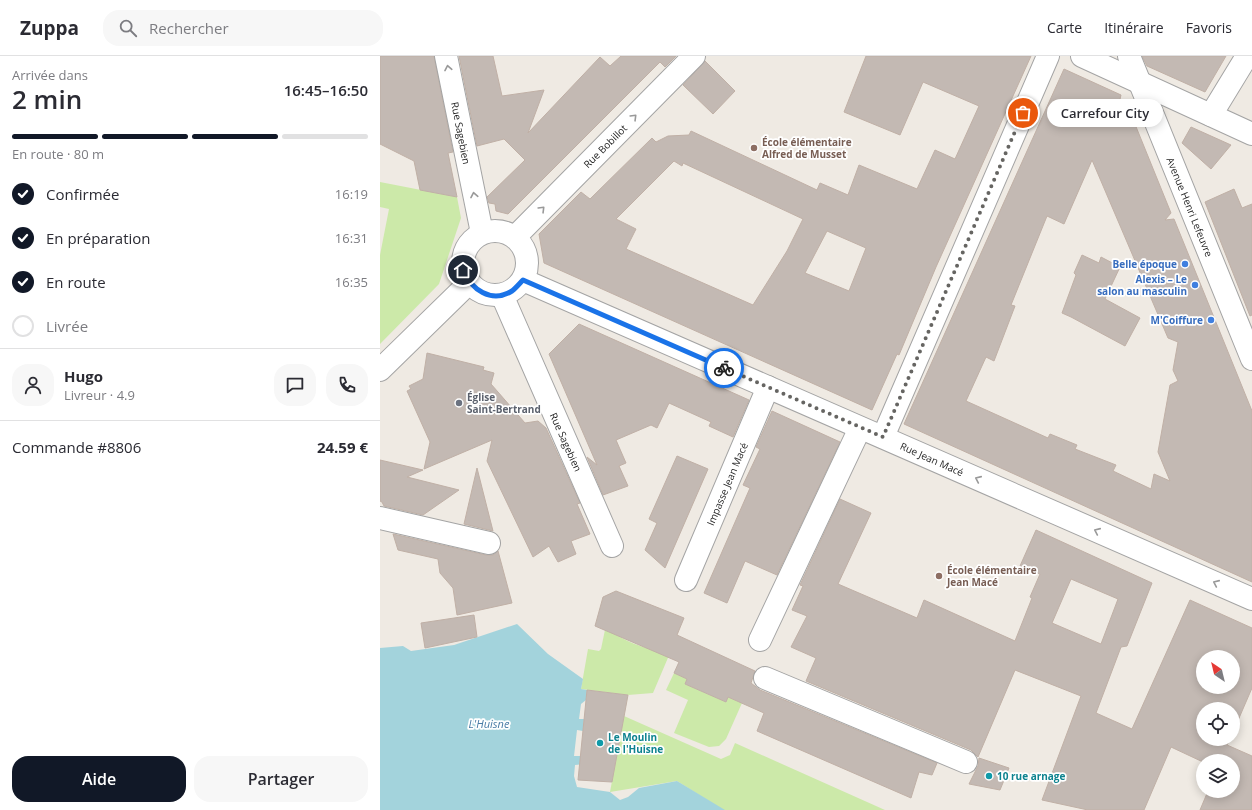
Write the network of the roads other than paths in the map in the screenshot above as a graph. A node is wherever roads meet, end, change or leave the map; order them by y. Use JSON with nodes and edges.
{"nodes":[{"id":1,"x":446,"y":56,"type":"edge"},
{"id":2,"x":694,"y":56,"type":"edge"},
{"id":3,"x":1048,"y":56,"type":"edge"},
{"id":4,"x":1082,"y":56,"type":"edge"},
{"id":5,"x":1129,"y":56,"type":"edge"},
{"id":6,"x":1247,"y":56,"type":"edge"},
{"id":7,"x":1139,"y":82,"type":"junction"},
{"id":8,"x":1211,"y":115,"type":"junction"},
{"id":9,"x":1252,"y":134,"type":"edge"},
{"id":10,"x":482,"y":233,"type":"junction"},
{"id":11,"x":515,"y":237,"type":"junction"},
{"id":12,"x":523,"y":280,"type":"junction"},
{"id":13,"x":469,"y":282,"type":"junction"},
{"id":14,"x":502,"y":295,"type":"junction"},
{"id":15,"x":1252,"y":359,"type":"edge"},
{"id":16,"x":380,"y":370,"type":"edge"},
{"id":17,"x":768,"y":387,"type":"junction"},
{"id":18,"x":860,"y":428,"type":"junction"},
{"id":19,"x":883,"y":437,"type":"junction"},
{"id":20,"x":380,"y":518,"type":"edge"},
{"id":21,"x":489,"y":543,"type":"dead end"},
{"id":22,"x":612,"y":546,"type":"dead end"},
{"id":23,"x":686,"y":580,"type":"dead end"},
{"id":24,"x":1252,"y":599,"type":"edge"},
{"id":25,"x":760,"y":640,"type":"dead end"},
{"id":26,"x":765,"y":678,"type":"dead end"},
{"id":27,"x":966,"y":762,"type":"dead end"}],
"edges":[{"from":10,"to":1,"type":"street","name":"Rue Sagebien","one_way":true},
{"from":11,"to":2,"type":"street","name":"Rue Bobillot","one_way":true},
{"from":3,"to":19,"type":"street"},
{"from":4,"to":7,"type":"street"},
{"from":5,"to":7,"type":"street","name":"Avenue Henri Lefeuvre"},
{"from":6,"to":8,"type":"street"},
{"from":7,"to":8,"type":"street"},
{"from":7,"to":15,"type":"street","name":"Avenue Henri Lefeuvre"},
{"from":8,"to":9,"type":"street"},
{"from":10,"to":11,"type":"street"},
{"from":10,"to":13,"type":"street"},
{"from":11,"to":12,"type":"street"},
{"from":12,"to":14,"type":"street"},
{"from":12,"to":17,"type":"street","name":"Rue Jean Macé"},
{"from":13,"to":14,"type":"street"},
{"from":13,"to":16,"type":"street"},
{"from":14,"to":22,"type":"street","name":"Rue Sagebien"},
{"from":17,"to":18,"type":"street","name":"Rue Jean Macé"},
{"from":17,"to":23,"type":"street","name":"Impasse Jean Macé"},
{"from":18,"to":19,"type":"street","name":"Rue Jean Macé"},
{"from":18,"to":25,"type":"street"},
{"from":24,"to":19,"type":"street","name":"Rue Jean Macé","one_way":true},
{"from":20,"to":21,"type":"street"},
{"from":26,"to":27,"type":"street"}]}
